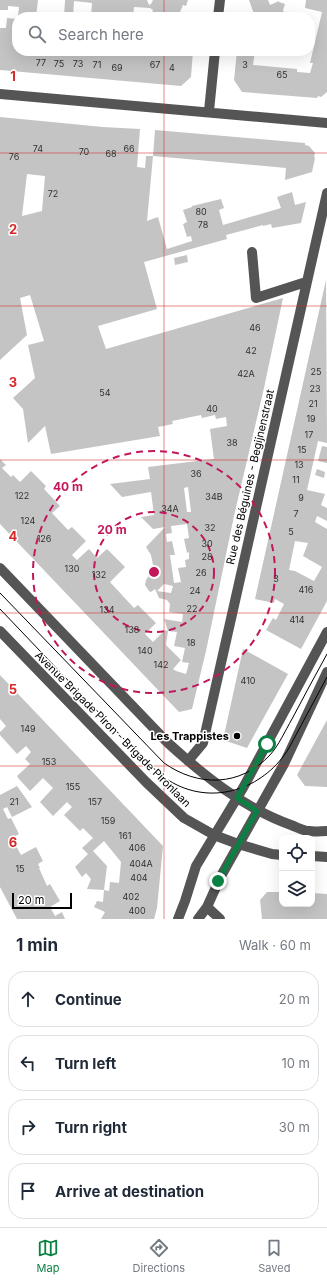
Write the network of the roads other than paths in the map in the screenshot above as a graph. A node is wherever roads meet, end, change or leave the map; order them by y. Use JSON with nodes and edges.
{"nodes":[{"id":1,"x":220,"y":0,"type":"edge"},
{"id":2,"x":219,"y":12,"type":"edge"},
{"id":3,"x":214,"y":56,"type":"edge"},
{"id":4,"x":0,"y":94,"type":"edge"},
{"id":5,"x":209,"y":111,"type":"junction"},
{"id":6,"x":327,"y":123,"type":"edge"},
{"id":7,"x":327,"y":193,"type":"edge"},
{"id":8,"x":252,"y":252,"type":"dead end"},
{"id":9,"x":306,"y":282,"type":"junction"},
{"id":10,"x":0,"y":568,"type":"edge"},
{"id":11,"x":0,"y":631,"type":"edge"},
{"id":12,"x":327,"y":632,"type":"edge"},
{"id":13,"x":327,"y":672,"type":"edge"},
{"id":14,"x":188,"y":761,"type":"junction"},
{"id":15,"x":237,"y":798,"type":"junction"},
{"id":16,"x":257,"y":811,"type":"junction"},
{"id":17,"x":327,"y":831,"type":"edge"},
{"id":18,"x":214,"y":835,"type":"junction"},
{"id":19,"x":238,"y":844,"type":"junction"},
{"id":20,"x":279,"y":855,"type":"edge"},
{"id":21,"x":315,"y":856,"type":"edge"},
{"id":22,"x":327,"y":857,"type":"edge"},
{"id":23,"x":207,"y":907,"type":"junction"},
{"id":24,"x":178,"y":919,"type":"edge"},
{"id":25,"x":198,"y":919,"type":"edge"},
{"id":26,"x":220,"y":919,"type":"edge"}],
"edges":[{"from":1,"to":2,"type":"street"},
{"from":3,"to":5,"type":"street"},
{"from":4,"to":5,"type":"street"},
{"from":5,"to":6,"type":"street"},
{"from":7,"to":9,"type":"street","name":"Rue des Béguines - Begijnenstraat"},
{"from":8,"to":9,"type":"street"},
{"from":9,"to":14,"type":"street","name":"Rue des Béguines - Begijnenstraat"},
{"from":10,"to":14,"type":"street"},
{"from":11,"to":18,"type":"street","name":"Avenue Brigade Piron - Brigade Pironlaan"},
{"from":12,"to":15,"type":"street"},
{"from":13,"to":16,"type":"street"},
{"from":14,"to":15,"type":"street"},
{"from":15,"to":16,"type":"street"},
{"from":15,"to":18,"type":"street"},
{"from":16,"to":17,"type":"street"},
{"from":16,"to":19,"type":"street"},
{"from":18,"to":19,"type":"street","name":"Avenue Brigade Piron - Brigade Pironlaan"},
{"from":18,"to":24,"type":"street"},
{"from":19,"to":20,"type":"street","name":"Avenue Brigade Piron - Brigade Pironlaan"},
{"from":19,"to":23,"type":"street"},
{"from":21,"to":22,"type":"street"},
{"from":23,"to":25,"type":"street"},
{"from":23,"to":26,"type":"street"}]}
